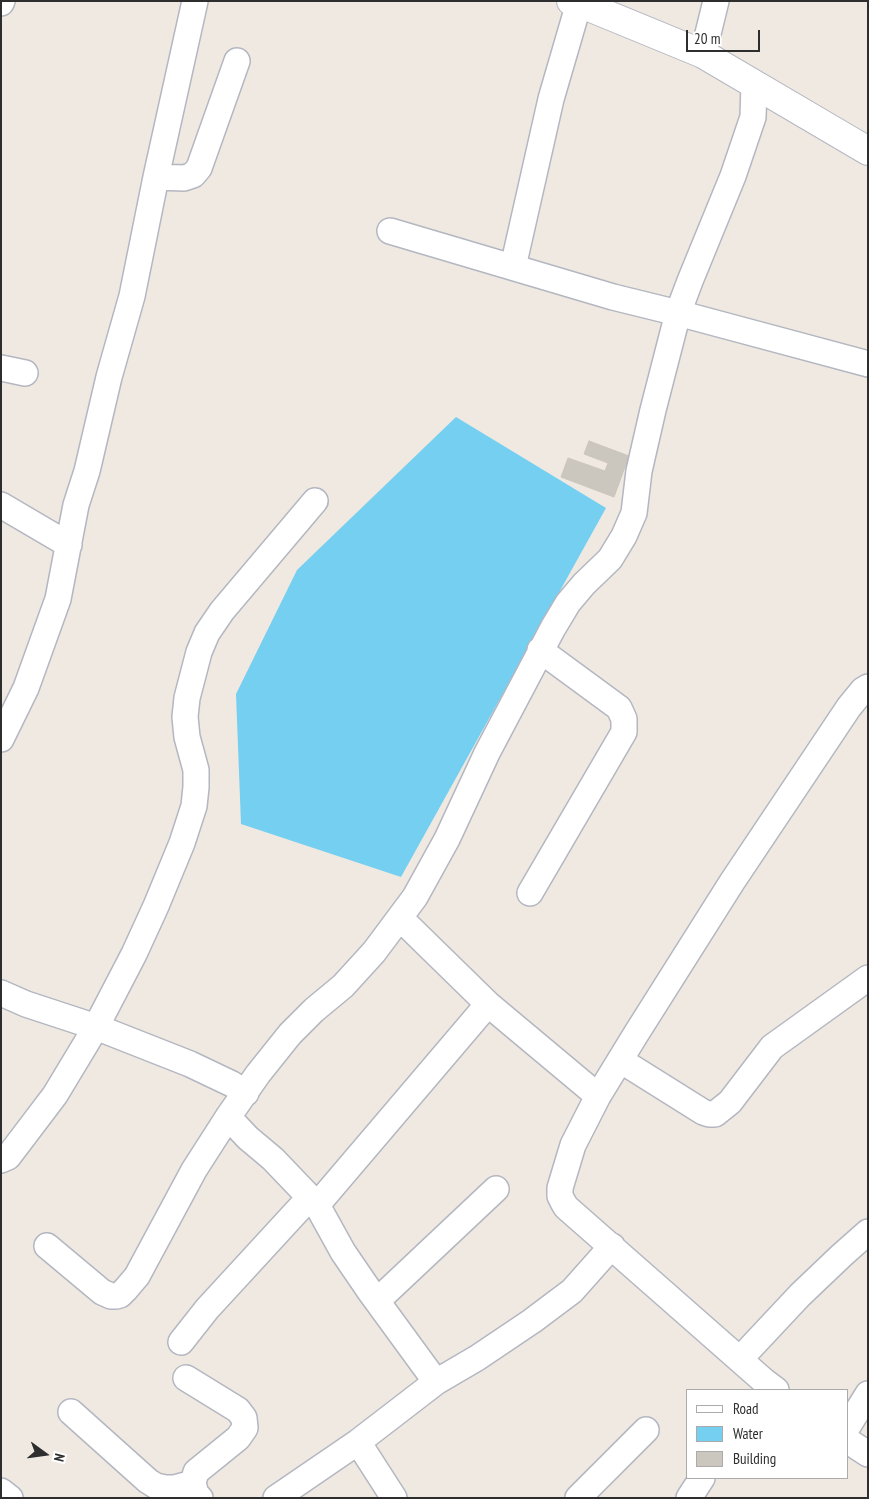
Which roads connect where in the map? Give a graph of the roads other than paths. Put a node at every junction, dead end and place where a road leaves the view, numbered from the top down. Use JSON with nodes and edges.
{"nodes":[{"id":1,"x":195,"y":1,"type":"edge"},
{"id":2,"x":716,"y":1,"type":"edge"},
{"id":3,"x":575,"y":2,"type":"edge"},
{"id":4,"x":702,"y":54,"type":"junction"},
{"id":5,"x":236,"y":60,"type":"dead end"},
{"id":6,"x":754,"y":84,"type":"junction"},
{"id":7,"x":868,"y":151,"type":"edge"},
{"id":8,"x":156,"y":177,"type":"junction"},
{"id":9,"x":390,"y":231,"type":"dead end"},
{"id":10,"x":513,"y":267,"type":"junction"},
{"id":11,"x":678,"y":313,"type":"junction"},
{"id":12,"x":868,"y":364,"type":"edge"},
{"id":13,"x":314,"y":501,"type":"dead end"},
{"id":14,"x":1,"y":505,"type":"edge"},
{"id":15,"x":68,"y":545,"type":"junction"},
{"id":16,"x":540,"y":650,"type":"junction"},
{"id":17,"x":868,"y":687,"type":"edge"},
{"id":18,"x":1,"y":739,"type":"edge"},
{"id":19,"x":530,"y":893,"type":"dead end"},
{"id":20,"x":400,"y":918,"type":"junction"},
{"id":21,"x":868,"y":978,"type":"edge"},
{"id":22,"x":1,"y":993,"type":"edge"},
{"id":23,"x":488,"y":1004,"type":"junction"},
{"id":24,"x":96,"y":1027,"type":"junction"},
{"id":25,"x":620,"y":1060,"type":"junction"},
{"id":26,"x":246,"y":1093,"type":"junction"},
{"id":27,"x":598,"y":1096,"type":"junction"},
{"id":28,"x":228,"y":1117,"type":"junction"},
{"id":29,"x":1,"y":1160,"type":"edge"},
{"id":30,"x":496,"y":1189,"type":"dead end"},
{"id":31,"x":313,"y":1201,"type":"junction"},
{"id":32,"x":868,"y":1232,"type":"edge"},
{"id":33,"x":47,"y":1246,"type":"dead end"},
{"id":34,"x":612,"y":1246,"type":"junction"},
{"id":35,"x":377,"y":1301,"type":"junction"},
{"id":36,"x":181,"y":1342,"type":"dead end"},
{"id":37,"x":740,"y":1359,"type":"junction"},
{"id":38,"x":186,"y":1378,"type":"dead end"},
{"id":39,"x":436,"y":1382,"type":"junction"},
{"id":40,"x":766,"y":1387,"type":"edge"},
{"id":41,"x":868,"y":1394,"type":"edge"},
{"id":42,"x":71,"y":1412,"type":"dead end"},
{"id":43,"x":849,"y":1424,"type":"edge"},
{"id":44,"x":646,"y":1430,"type":"dead end"},
{"id":45,"x":358,"y":1442,"type":"junction"},
{"id":46,"x":849,"y":1442,"type":"edge"},
{"id":47,"x":868,"y":1454,"type":"edge"},
{"id":48,"x":701,"y":1479,"type":"edge"},
{"id":49,"x":196,"y":1490,"type":"edge"},
{"id":50,"x":1,"y":1491,"type":"edge"},
{"id":51,"x":10,"y":1498,"type":"edge"},
{"id":52,"x":276,"y":1498,"type":"edge"},
{"id":53,"x":394,"y":1498,"type":"edge"},
{"id":54,"x":578,"y":1498,"type":"edge"},
{"id":55,"x":689,"y":1498,"type":"edge"}],
"edges":[{"from":1,"to":8,"type":"street"},
{"from":2,"to":4,"type":"street"},
{"from":3,"to":4,"type":"main road"},
{"from":3,"to":10,"type":"street"},
{"from":4,"to":6,"type":"main road"},
{"from":5,"to":8,"type":"street"},
{"from":6,"to":7,"type":"main road"},
{"from":6,"to":11,"type":"street"},
{"from":8,"to":15,"type":"street"},
{"from":9,"to":10,"type":"street"},
{"from":10,"to":11,"type":"street"},
{"from":11,"to":12,"type":"street"},
{"from":11,"to":16,"type":"street"},
{"from":13,"to":24,"type":"street"},
{"from":14,"to":15,"type":"street"},
{"from":15,"to":18,"type":"street"},
{"from":16,"to":19,"type":"street"},
{"from":16,"to":20,"type":"street"},
{"from":17,"to":25,"type":"street"},
{"from":20,"to":23,"type":"street"},
{"from":20,"to":26,"type":"street"},
{"from":21,"to":25,"type":"street"},
{"from":22,"to":24,"type":"street"},
{"from":23,"to":27,"type":"street"},
{"from":23,"to":31,"type":"street"},
{"from":24,"to":26,"type":"street"},
{"from":24,"to":29,"type":"street"},
{"from":25,"to":27,"type":"street"},
{"from":26,"to":28,"type":"street"},
{"from":27,"to":34,"type":"street"},
{"from":28,"to":31,"type":"street"},
{"from":28,"to":33,"type":"street"},
{"from":30,"to":35,"type":"street"},
{"from":31,"to":35,"type":"street"},
{"from":31,"to":36,"type":"street"},
{"from":32,"to":37,"type":"street"},
{"from":34,"to":37,"type":"street"},
{"from":34,"to":39,"type":"street"},
{"from":35,"to":39,"type":"street"},
{"from":37,"to":40,"type":"street"},
{"from":38,"to":49,"type":"street"},
{"from":39,"to":45,"type":"street"},
{"from":41,"to":43,"type":"street"},
{"from":42,"to":49,"type":"street"},
{"from":44,"to":54,"type":"street"},
{"from":45,"to":52,"type":"street"},
{"from":45,"to":53,"type":"street"},
{"from":46,"to":47,"type":"street"},
{"from":48,"to":55,"type":"street"},
{"from":50,"to":51,"type":"street"}]}
